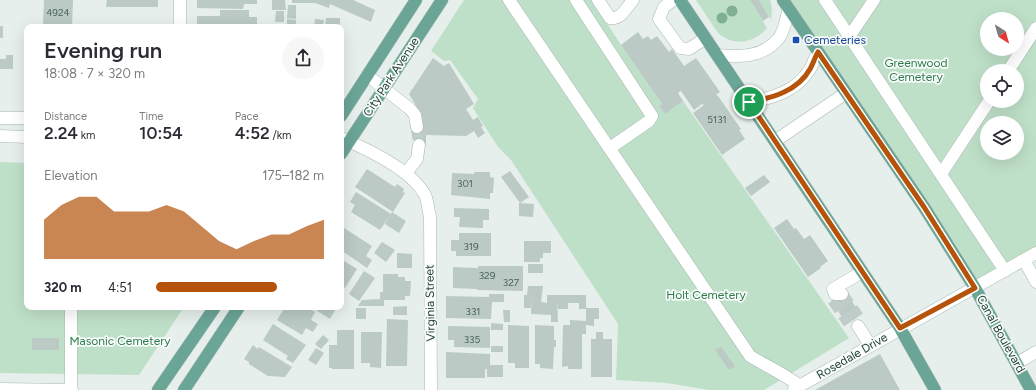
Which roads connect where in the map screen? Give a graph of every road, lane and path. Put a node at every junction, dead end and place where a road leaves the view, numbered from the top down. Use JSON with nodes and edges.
{"nodes":[{"id":1,"x":180,"y":0,"type":"edge"},
{"id":2,"x":416,"y":0,"type":"edge"},
{"id":3,"x":442,"y":0,"type":"edge"},
{"id":4,"x":509,"y":0,"type":"edge"},
{"id":5,"x":576,"y":0,"type":"edge"},
{"id":6,"x":598,"y":0,"type":"edge"},
{"id":7,"x":633,"y":0,"type":"edge"},
{"id":8,"x":673,"y":0,"type":"edge"},
{"id":9,"x":680,"y":0,"type":"edge"},
{"id":10,"x":825,"y":0,"type":"edge"},
{"id":11,"x":874,"y":0,"type":"edge"},
{"id":12,"x":786,"y":4,"type":"edge"},
{"id":13,"x":180,"y":24,"type":"edge"},
{"id":14,"x":1036,"y":28,"type":"edge"},
{"id":15,"x":849,"y":37,"type":"junction"},
{"id":16,"x":706,"y":38,"type":"junction"},
{"id":17,"x":818,"y":52,"type":"junction"},
{"id":18,"x":718,"y":55,"type":"junction"},
{"id":19,"x":1013,"y":64,"type":"edge"},
{"id":20,"x":367,"y":75,"type":"junction"},
{"id":21,"x":384,"y":88,"type":"junction"},
{"id":22,"x":846,"y":93,"type":"junction"},
{"id":23,"x":749,"y":102,"type":"junction"},
{"id":24,"x":984,"y":108,"type":"edge"},
{"id":25,"x":344,"y":111,"type":"edge"},
{"id":26,"x":0,"y":118,"type":"edge"},
{"id":27,"x":24,"y":118,"type":"edge"},
{"id":28,"x":416,"y":126,"type":"tunnel mouth"},
{"id":29,"x":0,"y":136,"type":"edge"},
{"id":30,"x":24,"y":137,"type":"edge"},
{"id":31,"x":344,"y":141,"type":"edge"},
{"id":32,"x":776,"y":141,"type":"junction"},
{"id":33,"x":418,"y":145,"type":"tunnel mouth"},
{"id":34,"x":610,"y":148,"type":"junction"},
{"id":35,"x":406,"y":173,"type":"junction"},
{"id":36,"x":941,"y":174,"type":"junction"},
{"id":37,"x":1036,"y":253,"type":"edge"},
{"id":38,"x":1024,"y":260,"type":"junction"},
{"id":39,"x":1005,"y":270,"type":"junction"},
{"id":40,"x":862,"y":272,"type":"junction"},
{"id":41,"x":1036,"y":282,"type":"edge"},
{"id":42,"x":975,"y":288,"type":"junction"},
{"id":43,"x":837,"y":296,"type":"dead end"},
{"id":44,"x":71,"y":310,"type":"edge"},
{"id":45,"x":214,"y":310,"type":"edge"},
{"id":46,"x":237,"y":310,"type":"edge"},
{"id":47,"x":855,"y":322,"type":"tunnel mouth"},
{"id":48,"x":900,"y":328,"type":"junction"},
{"id":49,"x":870,"y":345,"type":"junction"},
{"id":50,"x":1036,"y":352,"type":"edge"},
{"id":51,"x":1017,"y":363,"type":"junction"},
{"id":52,"x":796,"y":388,"type":"edge"},
{"id":53,"x":0,"y":389,"type":"edge"},
{"id":54,"x":71,"y":390,"type":"edge"},
{"id":55,"x":158,"y":390,"type":"edge"},
{"id":56,"x":184,"y":390,"type":"edge"},
{"id":57,"x":431,"y":390,"type":"edge"},
{"id":58,"x":935,"y":390,"type":"edge"},
{"id":59,"x":1031,"y":390,"type":"edge"}],
"edges":[{"from":1,"to":13,"type":"street"},
{"from":2,"to":20,"type":"main road","name":"City Park Avenue"},
{"from":3,"to":21,"type":"main road","name":"City Park Avenue"},
{"from":4,"to":34,"type":"street"},
{"from":5,"to":34,"type":"street"},
{"from":6,"to":7,"type":"street"},
{"from":8,"to":16,"type":"street"},
{"from":9,"to":16,"type":"main road"},
{"from":10,"to":15,"type":"street"},
{"from":11,"to":15,"type":"street"},
{"from":12,"to":17,"type":"main road","name":"Canal Boulevard"},
{"from":12,"to":18,"type":"street"},
{"from":14,"to":19,"type":"street"},
{"from":15,"to":36,"type":"street"},
{"from":16,"to":18,"type":"main road"},
{"from":17,"to":22,"type":"main road","name":"Canal Boulevard"},
{"from":17,"to":23,"type":"street"},
{"from":18,"to":23,"type":"main road"},
{"from":20,"to":21,"type":"street"},
{"from":20,"to":25,"type":"main road","name":"City Park Avenue"},
{"from":21,"to":28,"type":"street"},
{"from":21,"to":31,"type":"main road","name":"City Park Avenue"},
{"from":22,"to":32,"type":"street"},
{"from":22,"to":42,"type":"main road","name":"Canal Boulevard"},
{"from":23,"to":32,"type":"main road"},
{"from":24,"to":36,"type":"street"},
{"from":26,"to":27,"type":"street"},
{"from":29,"to":30,"type":"street"},
{"from":31,"to":35,"type":"street","name":"Virginia Street"},
{"from":32,"to":40,"type":"main road"},
{"from":33,"to":35,"type":"street"},
{"from":34,"to":52,"type":"street"},
{"from":35,"to":57,"type":"street","name":"Virginia Street"},
{"from":36,"to":39,"type":"street"},
{"from":37,"to":38,"type":"street","name":"Rosedale Drive"},
{"from":38,"to":39,"type":"street","name":"Rosedale Drive"},
{"from":38,"to":41,"type":"street"},
{"from":39,"to":42,"type":"street","name":"Rosedale Drive"},
{"from":40,"to":43,"type":"street"},
{"from":40,"to":48,"type":"main road"},
{"from":42,"to":48,"type":"street","name":"Rosedale Drive"},
{"from":42,"to":51,"type":"main road","name":"Canal Boulevard"},
{"from":44,"to":54,"type":"street"},
{"from":45,"to":55,"type":"main road"},
{"from":46,"to":56,"type":"main road"},
{"from":47,"to":49,"type":"street"},
{"from":48,"to":49,"type":"street","name":"Rosedale Drive"},
{"from":48,"to":58,"type":"main road"},
{"from":49,"to":52,"type":"street","name":"Rosedale Drive"},
{"from":50,"to":51,"type":"street"},
{"from":51,"to":59,"type":"main road","name":"Canal Boulevard"},
{"from":53,"to":54,"type":"street"}]}
